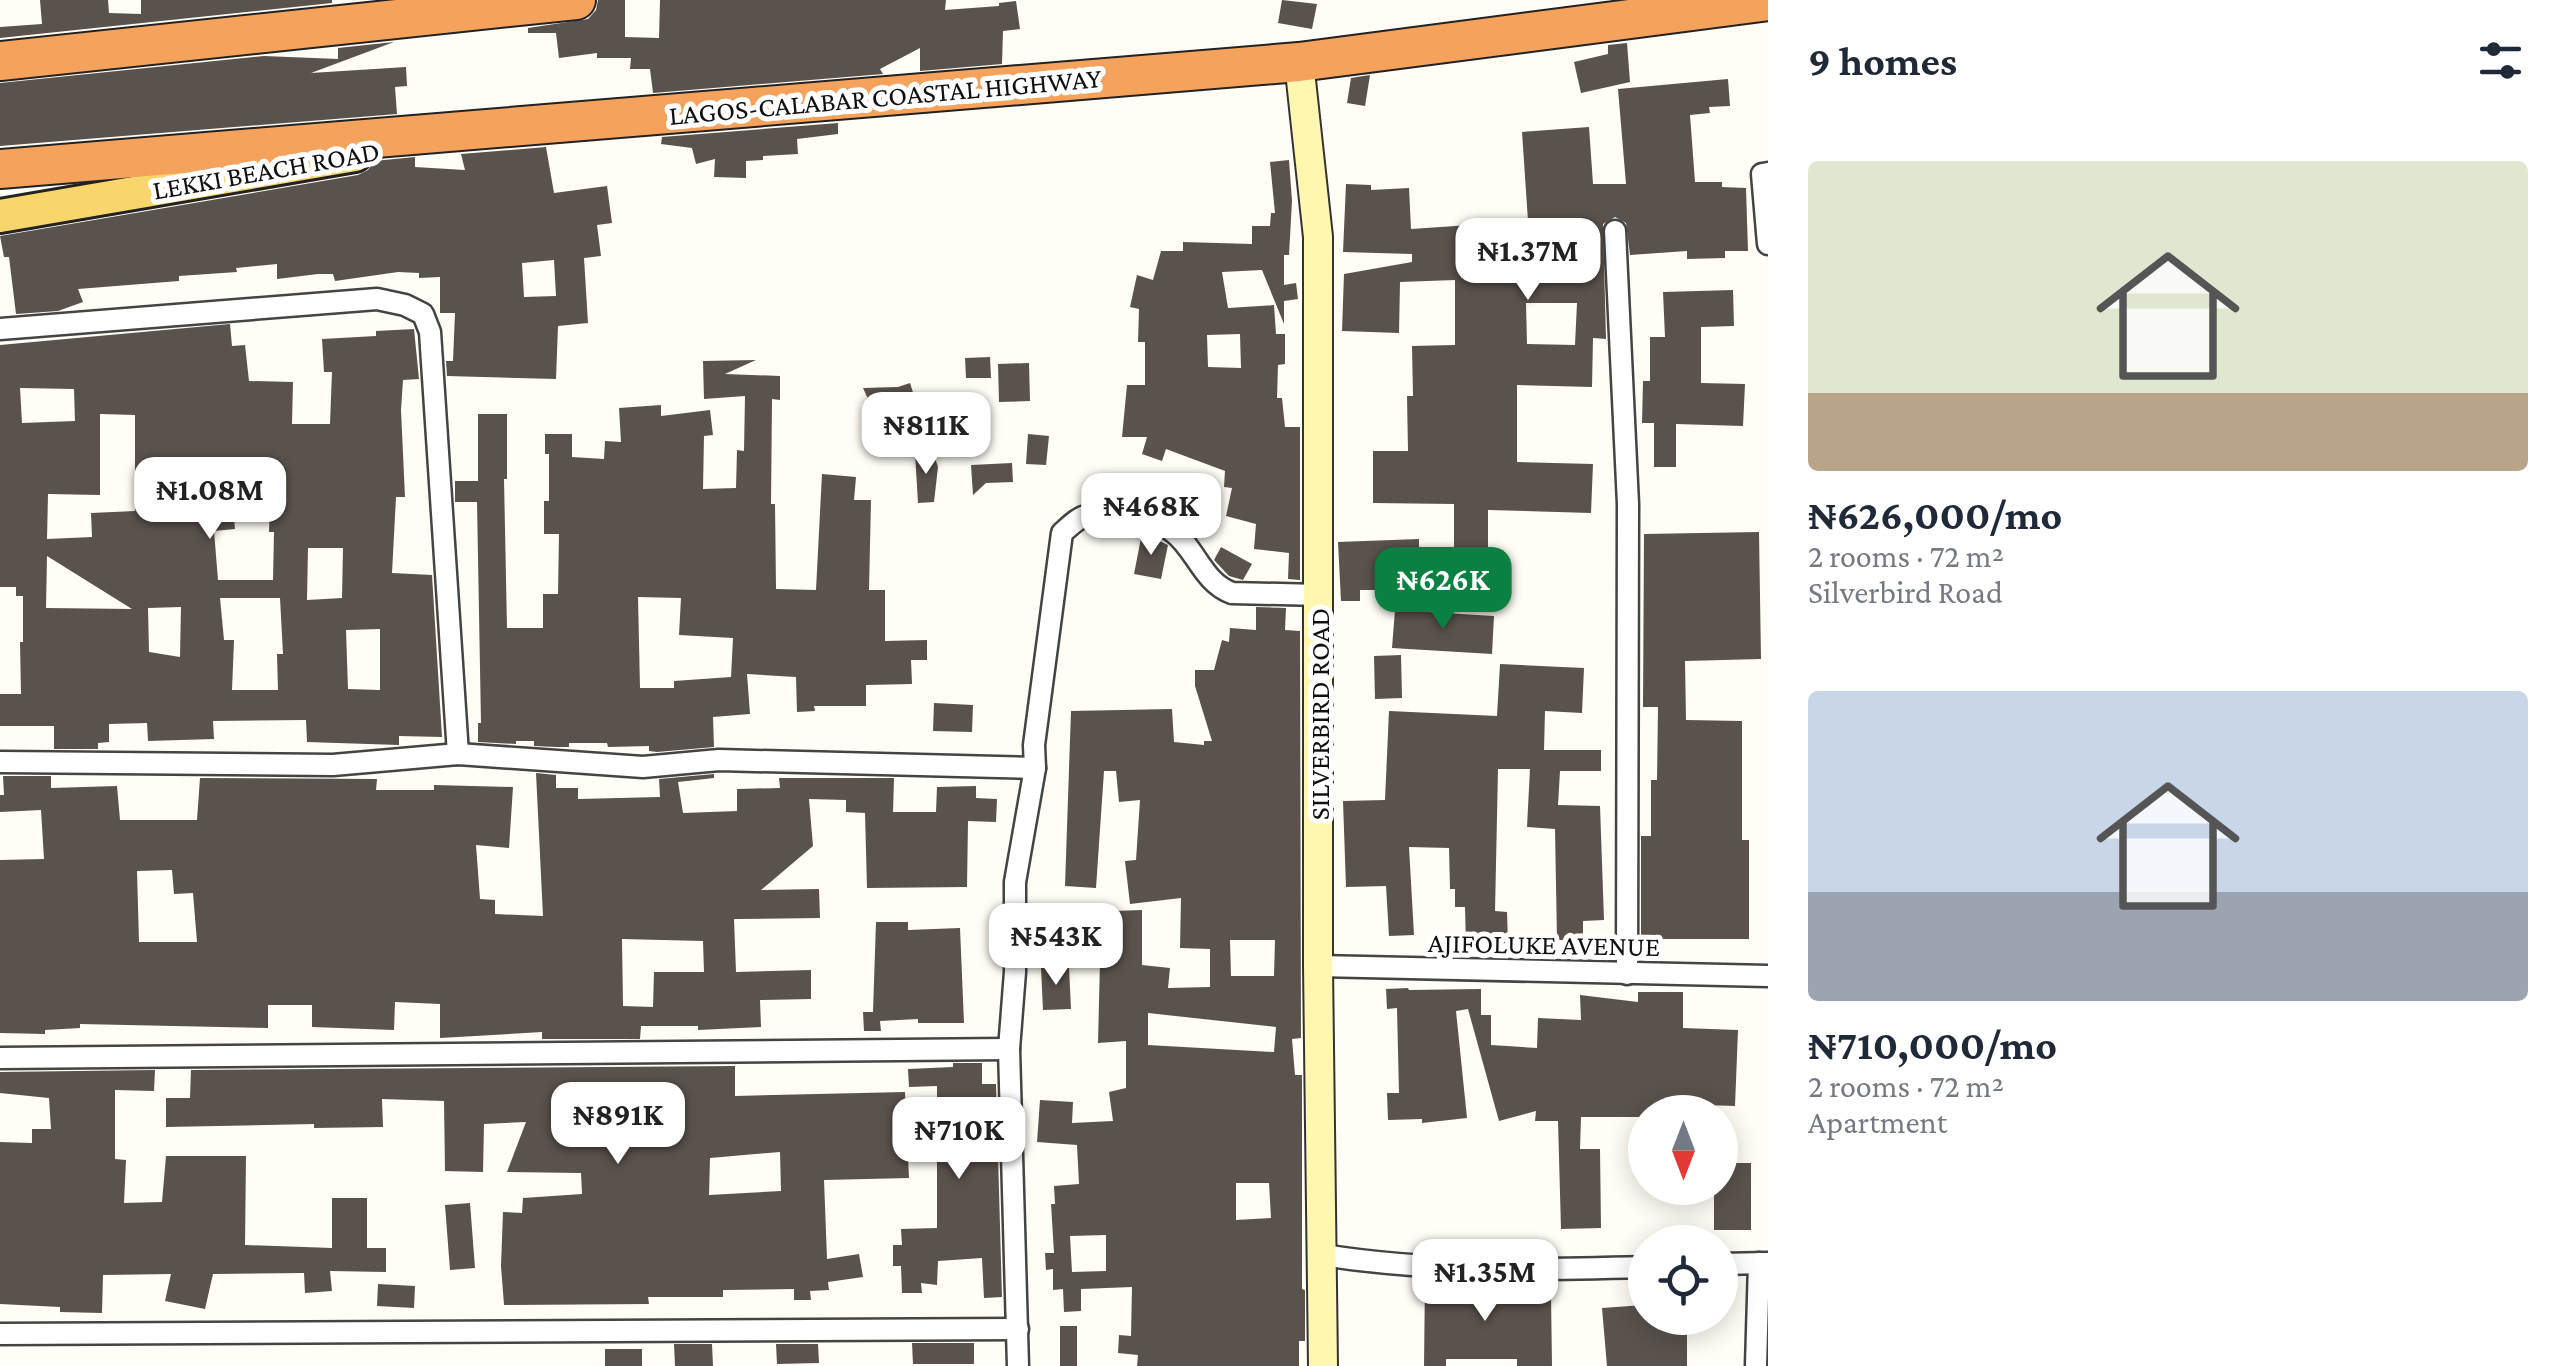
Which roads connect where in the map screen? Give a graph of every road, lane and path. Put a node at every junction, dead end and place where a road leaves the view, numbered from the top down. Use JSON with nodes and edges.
{"nodes":[{"id":1,"x":576,"y":0,"type":"edge"},
{"id":2,"x":1768,"y":1,"type":"edge"},
{"id":3,"x":0,"y":62,"type":"edge"},
{"id":4,"x":1300,"y":62,"type":"junction"},
{"id":5,"x":531,"y":125,"type":"junction"},
{"id":6,"x":0,"y":168,"type":"edge"},
{"id":7,"x":1768,"y":173,"type":"edge"},
{"id":8,"x":0,"y":216,"type":"edge"},
{"id":9,"x":1615,"y":231,"type":"dead end"},
{"id":10,"x":1768,"y":244,"type":"edge"},
{"id":11,"x":0,"y":329,"type":"edge"},
{"id":12,"x":1320,"y":595,"type":"junction"},
{"id":13,"x":458,"y":754,"type":"junction"},
{"id":14,"x":0,"y":762,"type":"edge"},
{"id":15,"x":1035,"y":768,"type":"junction"},
{"id":16,"x":1318,"y":966,"type":"junction"},
{"id":17,"x":1627,"y":974,"type":"junction"},
{"id":18,"x":1768,"y":976,"type":"edge"},
{"id":19,"x":1008,"y":1049,"type":"junction"},
{"id":20,"x":0,"y":1058,"type":"edge"},
{"id":21,"x":1323,"y":1256,"type":"junction"},
{"id":22,"x":1764,"y":1263,"type":"edge"},
{"id":23,"x":1738,"y":1264,"type":"edge"},
{"id":24,"x":1628,"y":1267,"type":"edge"},
{"id":25,"x":1018,"y":1328,"type":"junction"},
{"id":26,"x":0,"y":1334,"type":"edge"},
{"id":27,"x":1018,"y":1366,"type":"edge"},
{"id":28,"x":1323,"y":1366,"type":"edge"},
{"id":29,"x":1756,"y":1366,"type":"edge"}],
"edges":[{"from":1,"to":3,"type":"highway"},
{"from":2,"to":4,"type":"highway","name":"LAGOS-CALABAR COASTAL HIGHWAY"},
{"from":4,"to":5,"type":"highway","name":"LAGOS-CALABAR COASTAL HIGHWAY"},
{"from":4,"to":12,"type":"street","name":"SILVERBIRD ROAD"},
{"from":5,"to":6,"type":"highway","name":"LAGOS-CALABAR COASTAL HIGHWAY"},
{"from":5,"to":8,"type":"main road","name":"LEKKI BEACH ROAD"},
{"from":7,"to":10,"type":"street"},
{"from":9,"to":17,"type":"street"},
{"from":11,"to":13,"type":"street"},
{"from":12,"to":15,"type":"street"},
{"from":12,"to":16,"type":"street","name":"SILVERBIRD ROAD"},
{"from":13,"to":14,"type":"street"},
{"from":13,"to":15,"type":"street"},
{"from":15,"to":19,"type":"street"},
{"from":16,"to":17,"type":"street","name":"AJIFOLUKE AVENUE"},
{"from":16,"to":21,"type":"street","name":"SILVERBIRD ROAD"},
{"from":17,"to":18,"type":"street","name":"AJIFOLUKE AVENUE"},
{"from":19,"to":20,"type":"street"},
{"from":19,"to":25,"type":"street"},
{"from":21,"to":24,"type":"street"},
{"from":21,"to":28,"type":"street","name":"SILVERBIRD ROAD"},
{"from":22,"to":23,"type":"street"},
{"from":22,"to":29,"type":"street"},
{"from":25,"to":26,"type":"street"},
{"from":25,"to":27,"type":"street"}]}
